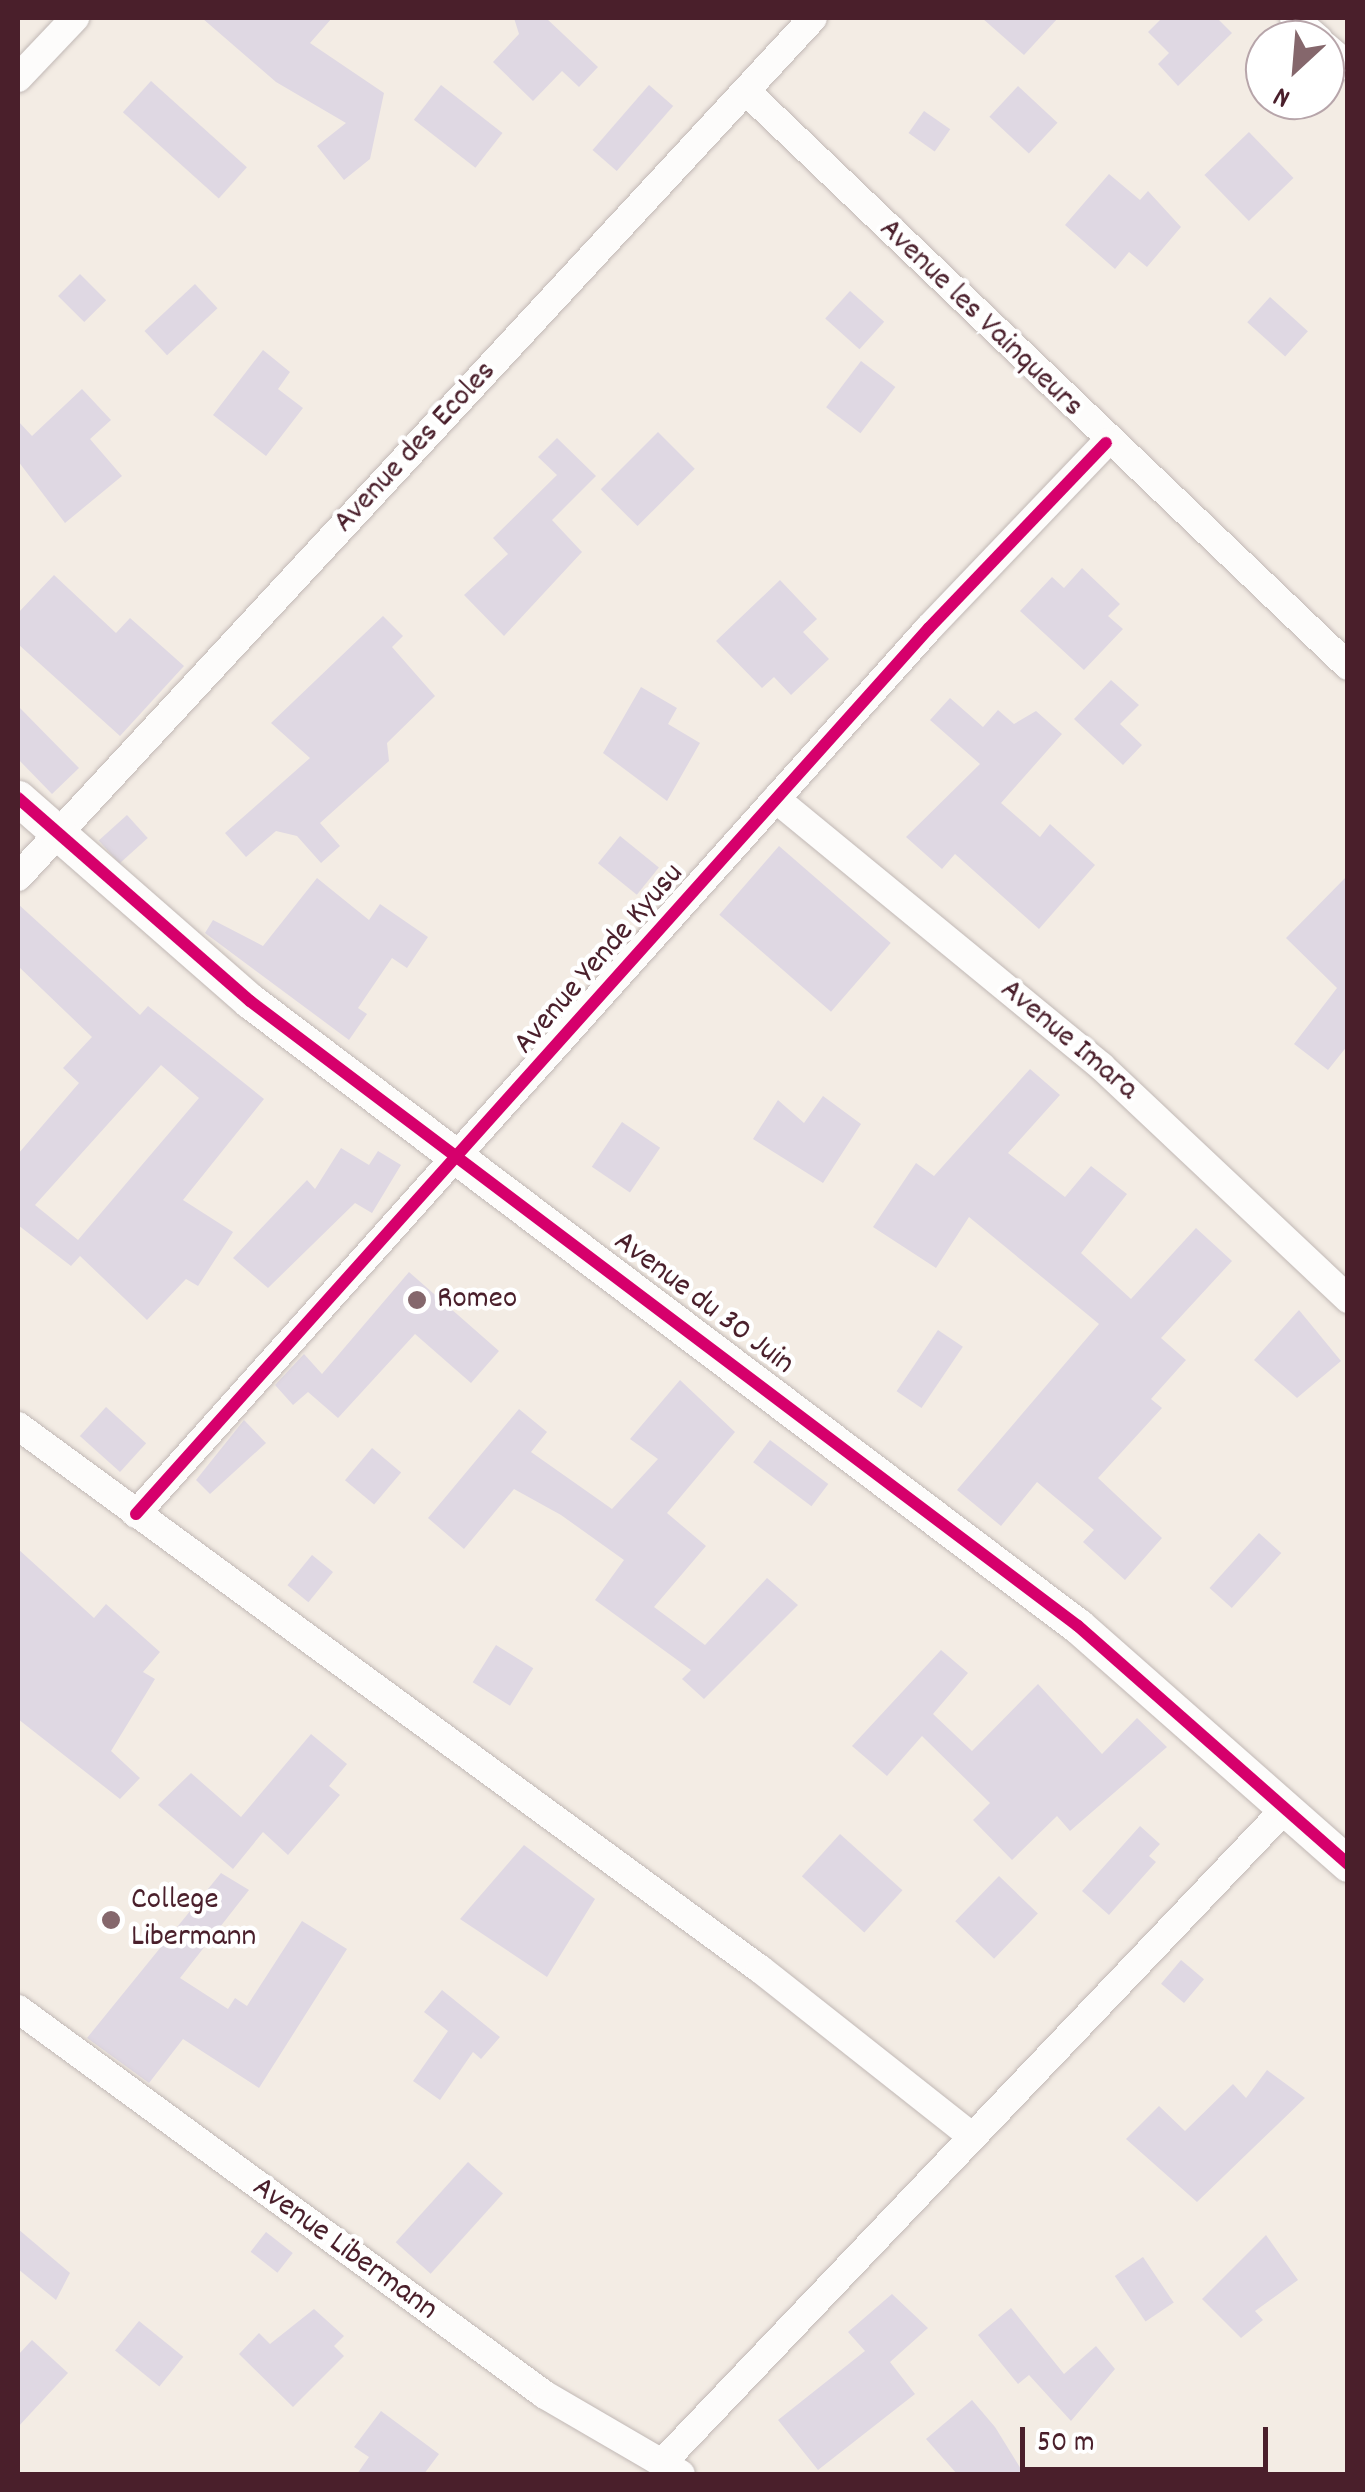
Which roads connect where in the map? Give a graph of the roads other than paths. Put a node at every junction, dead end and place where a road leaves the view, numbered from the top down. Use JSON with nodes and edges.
{"nodes":[{"id":1,"x":75,"y":18,"type":"edge"},
{"id":2,"x":813,"y":18,"type":"edge"},
{"id":3,"x":18,"y":78,"type":"edge"},
{"id":4,"x":747,"y":92,"type":"junction"},
{"id":5,"x":1106,"y":443,"type":"junction"},
{"id":6,"x":1348,"y":666,"type":"edge"},
{"id":7,"x":18,"y":798,"type":"edge"},
{"id":8,"x":776,"y":799,"type":"junction"},
{"id":9,"x":56,"y":836,"type":"junction"},
{"id":10,"x":18,"y":878,"type":"edge"},
{"id":11,"x":461,"y":1160,"type":"junction"},
{"id":12,"x":1348,"y":1298,"type":"edge"},
{"id":13,"x":18,"y":1426,"type":"edge"},
{"id":14,"x":136,"y":1514,"type":"junction"},
{"id":15,"x":1288,"y":1807,"type":"junction"},
{"id":16,"x":1348,"y":1864,"type":"edge"},
{"id":17,"x":18,"y":2009,"type":"edge"},
{"id":18,"x":968,"y":2133,"type":"junction"},
{"id":19,"x":672,"y":2469,"type":"edge"}],
"edges":[{"from":1,"to":3,"type":"street"},
{"from":2,"to":4,"type":"street","name":"Avenue des Ecoles"},
{"from":4,"to":5,"type":"street","name":"Avenue les Vainqueurs"},
{"from":4,"to":9,"type":"street","name":"Avenue des Ecoles"},
{"from":5,"to":6,"type":"street","name":"Avenue les Vainqueurs"},
{"from":5,"to":8,"type":"street","name":"Avenue Yende Kyusu"},
{"from":7,"to":9,"type":"street","name":"Avenue du 30 Juin"},
{"from":8,"to":11,"type":"street","name":"Avenue Yende Kyusu"},
{"from":8,"to":12,"type":"street","name":"Avenue Imara"},
{"from":9,"to":10,"type":"street","name":"Avenue des Ecoles"},
{"from":9,"to":11,"type":"street","name":"Avenue du 30 Juin"},
{"from":11,"to":14,"type":"street","name":"Avenue Yende Kyusu"},
{"from":11,"to":15,"type":"street","name":"Avenue du 30 Juin"},
{"from":13,"to":14,"type":"street"},
{"from":14,"to":18,"type":"street"},
{"from":15,"to":16,"type":"street","name":"Avenue du 30 Juin"},
{"from":15,"to":18,"type":"street"},
{"from":17,"to":19,"type":"street","name":"Avenue Libermann"},
{"from":18,"to":19,"type":"street"}]}
